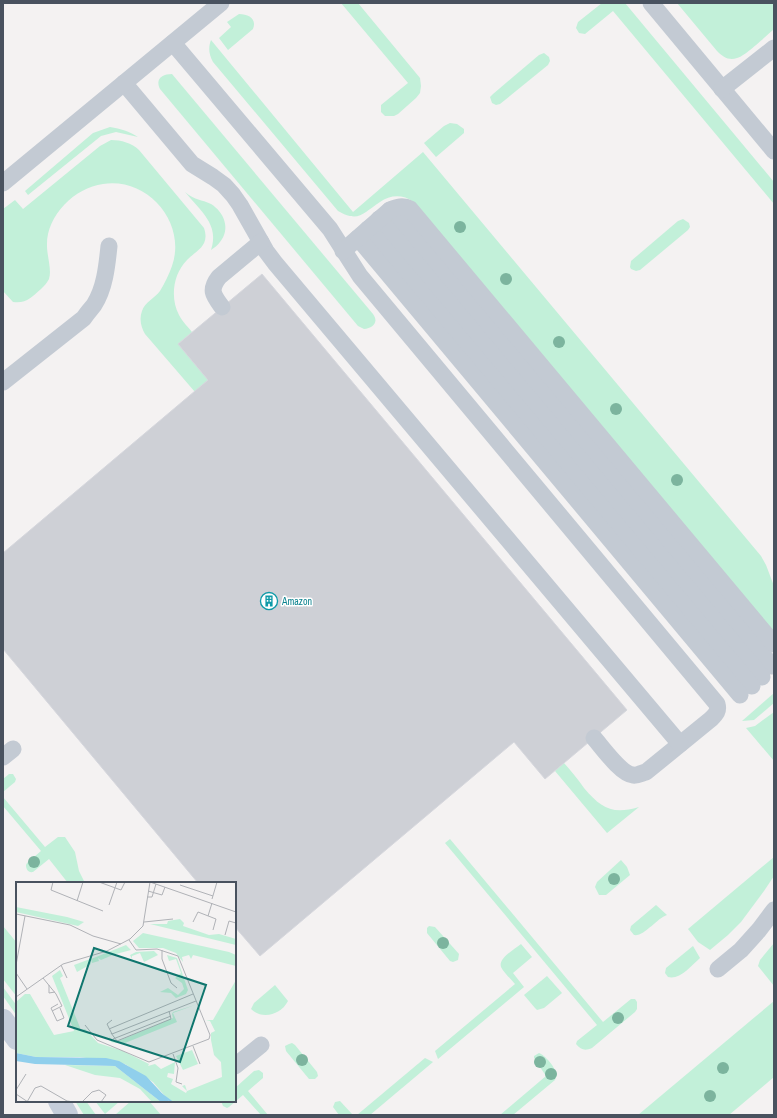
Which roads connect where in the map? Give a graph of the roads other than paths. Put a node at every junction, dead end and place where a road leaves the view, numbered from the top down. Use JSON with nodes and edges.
{"nodes":[{"id":1,"x":221,"y":3,"type":"edge"},
{"id":2,"x":651,"y":3,"type":"edge"},
{"id":3,"x":173,"y":43,"type":"junction"},
{"id":4,"x":774,"y":48,"type":"edge"},
{"id":5,"x":124,"y":83,"type":"junction"},
{"id":6,"x":722,"y":89,"type":"junction"},
{"id":7,"x":774,"y":151,"type":"edge"},
{"id":8,"x":3,"y":184,"type":"edge"},
{"id":9,"x":374,"y":224,"type":"junction"},
{"id":10,"x":261,"y":242,"type":"junction"},
{"id":11,"x":109,"y":246,"type":"dead end"},
{"id":12,"x":343,"y":251,"type":"junction"},
{"id":13,"x":222,"y":307,"type":"dead end"},
{"id":14,"x":3,"y":382,"type":"edge"},
{"id":15,"x":774,"y":644,"type":"edge"},
{"id":16,"x":760,"y":677,"type":"edge"},
{"id":17,"x":717,"y":713,"type":"junction"},
{"id":18,"x":594,"y":738,"type":"dead end"},
{"id":19,"x":680,"y":744,"type":"junction"},
{"id":20,"x":774,"y":910,"type":"edge"},
{"id":21,"x":718,"y":969,"type":"dead end"},
{"id":22,"x":3,"y":1020,"type":"edge"},
{"id":23,"x":16,"y":1038,"type":"edge"},
{"id":24,"x":261,"y":1045,"type":"dead end"},
{"id":25,"x":236,"y":1065,"type":"edge"},
{"id":26,"x":60,"y":1102,"type":"edge"},
{"id":27,"x":67,"y":1115,"type":"edge"}],
"edges":[{"from":1,"to":3,"type":"lane"},
{"from":2,"to":6,"type":"lane"},
{"from":3,"to":5,"type":"lane"},
{"from":3,"to":12,"type":"lane"},
{"from":4,"to":6,"type":"lane"},
{"from":5,"to":8,"type":"lane"},
{"from":5,"to":10,"type":"lane"},
{"from":6,"to":7,"type":"lane"},
{"from":9,"to":12,"type":"lane"},
{"from":9,"to":15,"type":"lane"},
{"from":9,"to":16,"type":"lane"},
{"from":9,"to":16,"type":"lane"},
{"from":10,"to":13,"type":"lane"},
{"from":10,"to":19,"type":"lane"},
{"from":11,"to":14,"type":"lane"},
{"from":12,"to":17,"type":"lane"},
{"from":16,"to":17,"type":"lane"},
{"from":17,"to":19,"type":"lane"},
{"from":18,"to":19,"type":"lane"},
{"from":20,"to":21,"type":"lane"},
{"from":22,"to":23,"type":"main road"},
{"from":24,"to":25,"type":"lane"},
{"from":26,"to":27,"type":"main road"}]}
